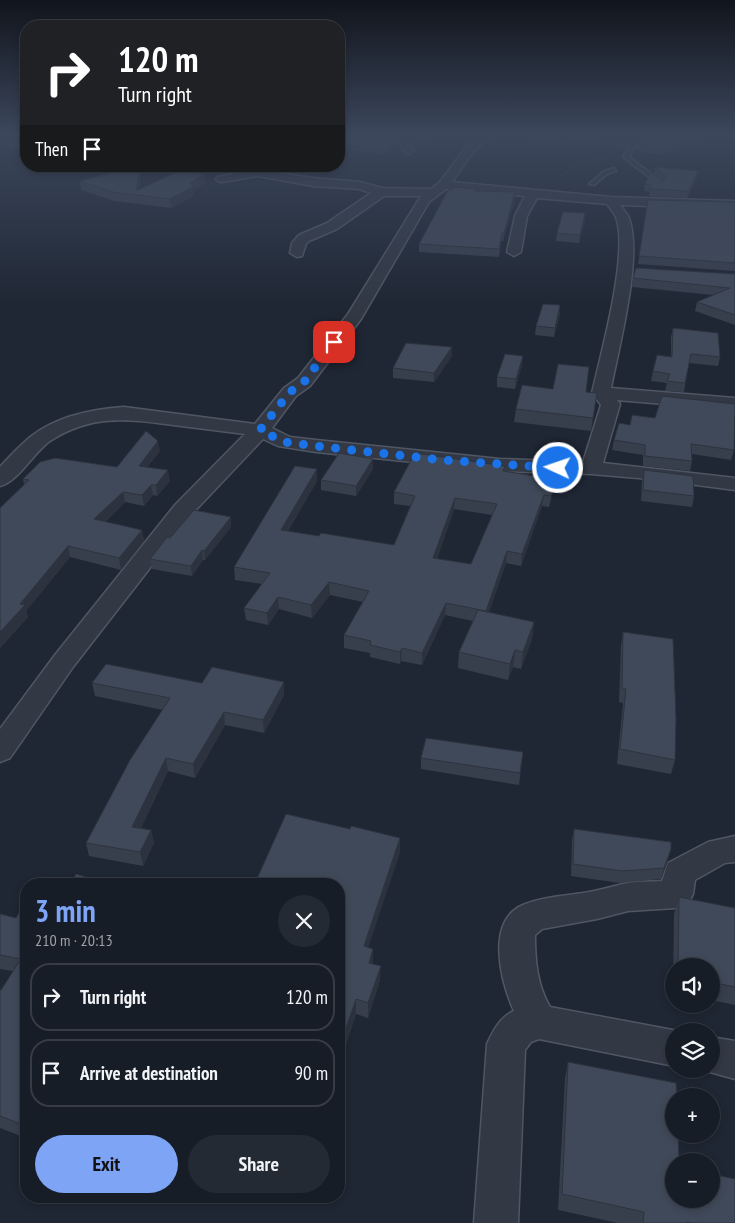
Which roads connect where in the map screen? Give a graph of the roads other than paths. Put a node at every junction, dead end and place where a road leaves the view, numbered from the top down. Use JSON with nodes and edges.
{"nodes":[{"id":1,"x":374,"y":190,"type":"edge"},
{"id":2,"x":435,"y":190,"type":"edge"},
{"id":3,"x":381,"y":192,"type":"junction"},
{"id":4,"x":433,"y":193,"type":"junction"},
{"id":5,"x":533,"y":193,"type":"junction"},
{"id":6,"x":611,"y":201,"type":"junction"},
{"id":7,"x":735,"y":205,"type":"edge"},
{"id":8,"x":359,"y":209,"type":"junction"},
{"id":9,"x":514,"y":252,"type":"dead end"},
{"id":10,"x":297,"y":253,"type":"dead end"},
{"id":11,"x":601,"y":393,"type":"junction"},
{"id":12,"x":735,"y":404,"type":"edge"},
{"id":13,"x":260,"y":430,"type":"junction"},
{"id":14,"x":591,"y":468,"type":"junction"},
{"id":15,"x":0,"y":480,"type":"edge"},
{"id":16,"x":735,"y":484,"type":"edge"},
{"id":17,"x":0,"y":750,"type":"edge"},
{"id":18,"x":735,"y":849,"type":"edge"},
{"id":19,"x":539,"y":1022,"type":"junction"},
{"id":20,"x":665,"y":1046,"type":"edge"},
{"id":21,"x":720,"y":1057,"type":"edge"},
{"id":22,"x":735,"y":1060,"type":"edge"},
{"id":23,"x":496,"y":1223,"type":"edge"}],
"edges":[{"from":1,"to":3,"type":"street"},
{"from":2,"to":4,"type":"street"},
{"from":3,"to":4,"type":"street"},
{"from":3,"to":8,"type":"street"},
{"from":4,"to":5,"type":"street"},
{"from":4,"to":8,"type":"street"},
{"from":4,"to":13,"type":"street"},
{"from":5,"to":6,"type":"street"},
{"from":5,"to":9,"type":"street"},
{"from":6,"to":7,"type":"street"},
{"from":6,"to":11,"type":"street"},
{"from":8,"to":10,"type":"street"},
{"from":11,"to":12,"type":"street"},
{"from":11,"to":14,"type":"street"},
{"from":13,"to":14,"type":"street"},
{"from":13,"to":15,"type":"street"},
{"from":13,"to":17,"type":"street"},
{"from":14,"to":16,"type":"street"},
{"from":18,"to":19,"type":"street"},
{"from":19,"to":20,"type":"street"},
{"from":19,"to":23,"type":"street"},
{"from":21,"to":22,"type":"street"}]}
